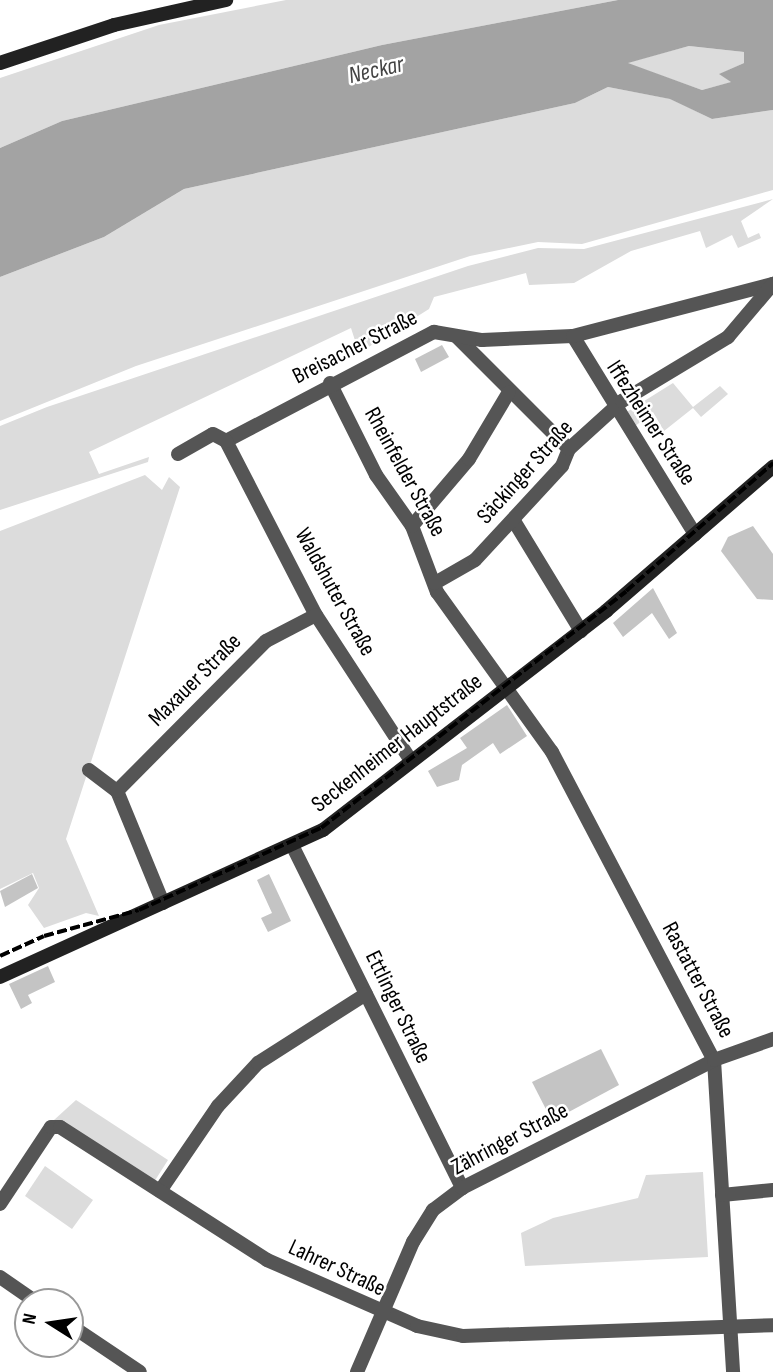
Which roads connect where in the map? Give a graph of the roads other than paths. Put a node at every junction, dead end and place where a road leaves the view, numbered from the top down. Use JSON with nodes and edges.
{"nodes":[{"id":1,"x":226,"y":0,"type":"edge"},
{"id":2,"x":0,"y":63,"type":"edge"},
{"id":3,"x":773,"y":284,"type":"edge"},
{"id":4,"x":573,"y":336,"type":"junction"},
{"id":5,"x":457,"y":337,"type":"junction"},
{"id":6,"x":330,"y":383,"type":"junction"},
{"id":7,"x":509,"y":392,"type":"junction"},
{"id":8,"x":616,"y":409,"type":"junction"},
{"id":9,"x":226,"y":442,"type":"junction"},
{"id":10,"x":569,"y":449,"type":"junction"},
{"id":11,"x":178,"y":454,"type":"dead end"},
{"id":12,"x":773,"y":467,"type":"edge"},
{"id":13,"x":514,"y":521,"type":"junction"},
{"id":14,"x":412,"y":526,"type":"junction"},
{"id":15,"x":695,"y":534,"type":"junction"},
{"id":16,"x":435,"y":583,"type":"junction"},
{"id":17,"x":316,"y":615,"type":"junction"},
{"id":18,"x":581,"y":631,"type":"junction"},
{"id":19,"x":505,"y":689,"type":"junction"},
{"id":20,"x":411,"y":761,"type":"junction"},
{"id":21,"x":89,"y":771,"type":"dead end"},
{"id":22,"x":117,"y":791,"type":"junction"},
{"id":23,"x":293,"y":847,"type":"junction"},
{"id":24,"x":163,"y":902,"type":"junction"},
{"id":25,"x":0,"y":976,"type":"edge"},
{"id":26,"x":366,"y":993,"type":"junction"},
{"id":27,"x":773,"y":1040,"type":"edge"},
{"id":28,"x":714,"y":1060,"type":"junction"},
{"id":29,"x":462,"y":1188,"type":"junction"},
{"id":30,"x":773,"y":1190,"type":"edge"},
{"id":31,"x":160,"y":1191,"type":"junction"},
{"id":32,"x":722,"y":1195,"type":"junction"},
{"id":33,"x":0,"y":1204,"type":"edge"},
{"id":34,"x":0,"y":1278,"type":"edge"},
{"id":35,"x":15,"y":1288,"type":"edge"},
{"id":36,"x":382,"y":1314,"type":"junction"},
{"id":37,"x":773,"y":1325,"type":"edge"},
{"id":38,"x":732,"y":1326,"type":"junction"},
{"id":39,"x":84,"y":1334,"type":"edge"},
{"id":40,"x":140,"y":1372,"type":"edge"},
{"id":41,"x":357,"y":1372,"type":"edge"},
{"id":42,"x":733,"y":1372,"type":"edge"}],
"edges":[{"from":1,"to":2,"type":"main road"},
{"from":3,"to":4,"type":"street","name":"Breisacher Straße"},
{"from":3,"to":8,"type":"street","name":"Säckinger Straße"},
{"from":4,"to":5,"type":"street","name":"Breisacher Straße"},
{"from":4,"to":8,"type":"street","name":"Iffezheimer Straße"},
{"from":5,"to":6,"type":"street","name":"Breisacher Straße"},
{"from":5,"to":7,"type":"street"},
{"from":6,"to":9,"type":"street","name":"Breisacher Straße"},
{"from":6,"to":14,"type":"street","name":"Rheinfelder Straße"},
{"from":7,"to":10,"type":"street"},
{"from":7,"to":14,"type":"street"},
{"from":8,"to":10,"type":"street","name":"Säckinger Straße"},
{"from":8,"to":15,"type":"street","name":"Iffezheimer Straße"},
{"from":9,"to":11,"type":"street","name":"Breisacher Straße"},
{"from":9,"to":17,"type":"street","name":"Waldshuter Straße"},
{"from":10,"to":13,"type":"street","name":"Säckinger Straße"},
{"from":12,"to":15,"type":"main road","name":"Seckenheimer Hauptstraße"},
{"from":13,"to":16,"type":"street","name":"Säckinger Straße"},
{"from":13,"to":18,"type":"street"},
{"from":14,"to":16,"type":"street","name":"Rheinfelder Straße"},
{"from":15,"to":18,"type":"main road","name":"Seckenheimer Hauptstraße"},
{"from":16,"to":19,"type":"street","name":"Rheinfelder Straße"},
{"from":17,"to":20,"type":"street","name":"Waldshuter Straße"},
{"from":17,"to":22,"type":"street","name":"Maxauer Straße"},
{"from":18,"to":19,"type":"main road","name":"Seckenheimer Hauptstraße"},
{"from":19,"to":20,"type":"main road","name":"Seckenheimer Hauptstraße"},
{"from":19,"to":28,"type":"street","name":"Rastatter Straße"},
{"from":20,"to":23,"type":"main road","name":"Seckenheimer Hauptstraße"},
{"from":21,"to":22,"type":"street"},
{"from":22,"to":24,"type":"street"},
{"from":23,"to":24,"type":"main road","name":"Seckenheimer Hauptstraße"},
{"from":23,"to":26,"type":"street","name":"Ettlinger Straße"},
{"from":24,"to":25,"type":"main road","name":"Seckenheimer Hauptstraße"},
{"from":26,"to":29,"type":"street","name":"Ettlinger Straße"},
{"from":26,"to":31,"type":"street"},
{"from":27,"to":28,"type":"street","name":"Zähringer Straße"},
{"from":28,"to":29,"type":"street","name":"Zähringer Straße"},
{"from":28,"to":32,"type":"street","name":"Rastatter Straße"},
{"from":29,"to":36,"type":"street","name":"Zähringer Straße"},
{"from":30,"to":32,"type":"street"},
{"from":31,"to":33,"type":"street","name":"Lahrer Straße"},
{"from":31,"to":36,"type":"street","name":"Lahrer Straße"},
{"from":32,"to":38,"type":"street","name":"Rastatter Straße"},
{"from":34,"to":35,"type":"street"},
{"from":36,"to":38,"type":"street","name":"Lahrer Straße"},
{"from":36,"to":41,"type":"street","name":"Zähringer Straße"},
{"from":37,"to":38,"type":"street","name":"Lahrer Straße"},
{"from":38,"to":42,"type":"street","name":"Rastatter Straße"},
{"from":39,"to":40,"type":"street"}]}
